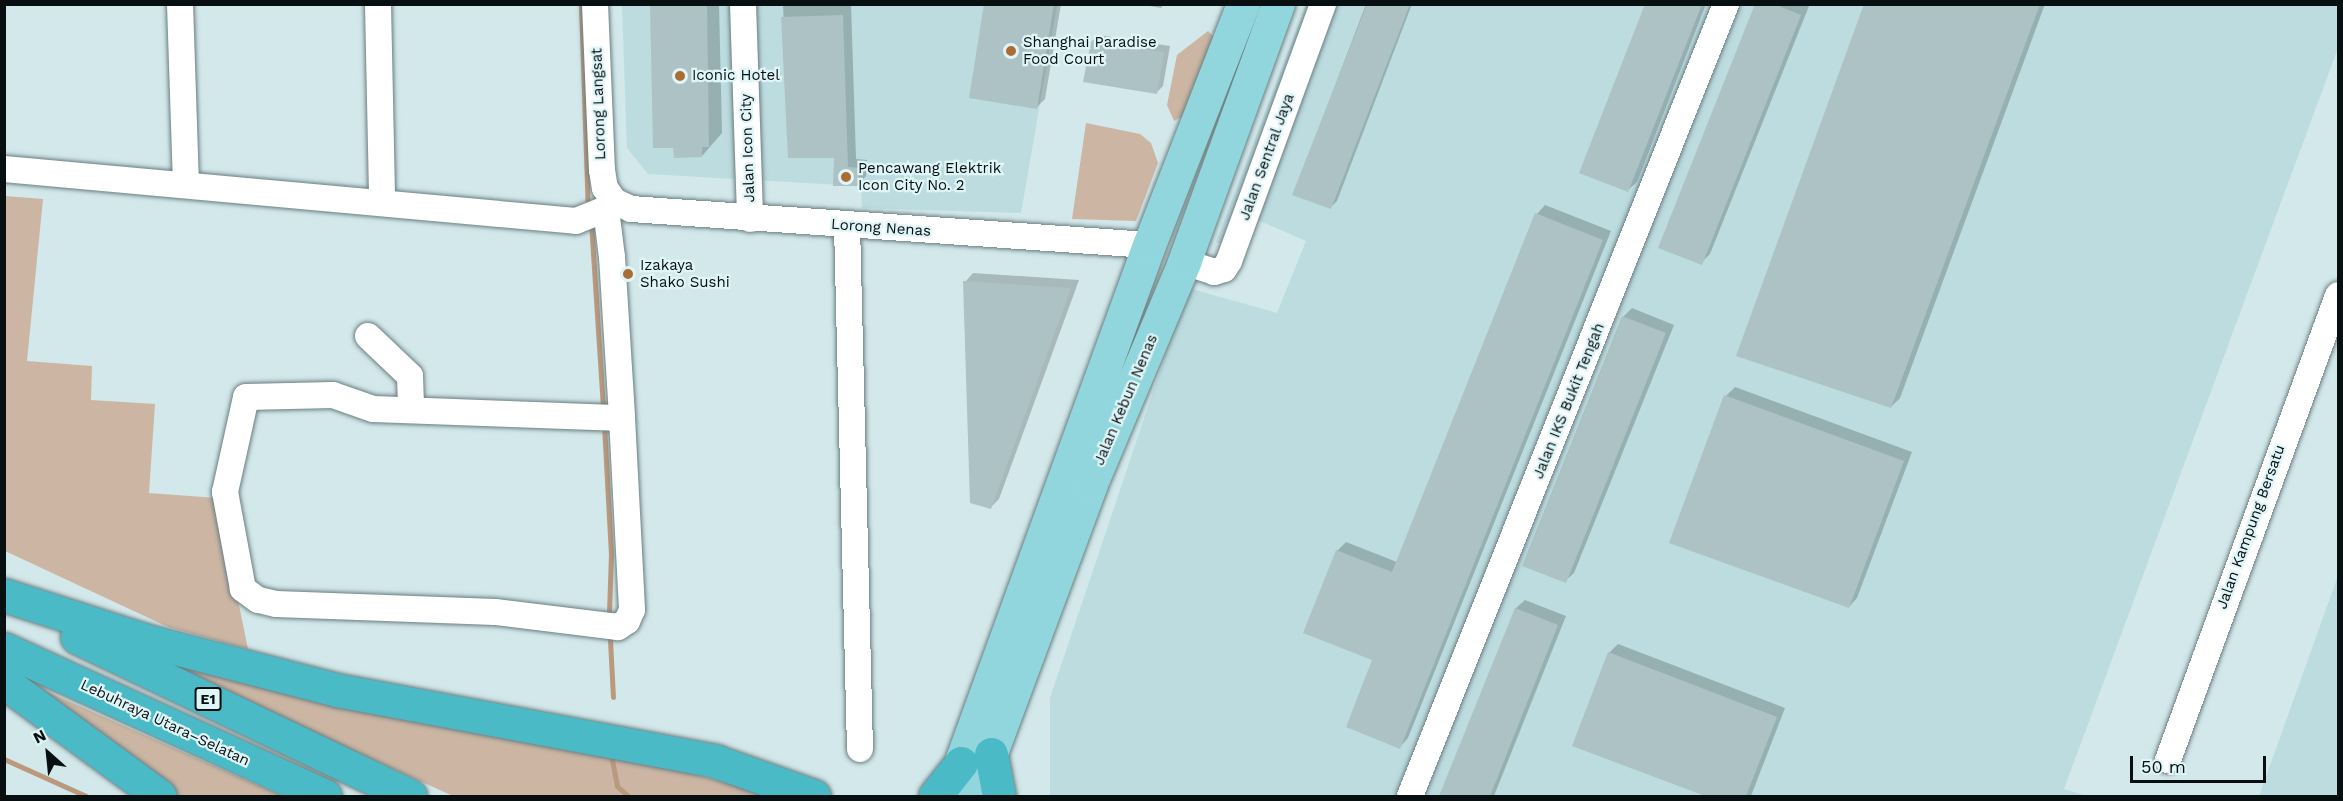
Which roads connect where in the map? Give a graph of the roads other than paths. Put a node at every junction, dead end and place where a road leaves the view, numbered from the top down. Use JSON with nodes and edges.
{"nodes":[{"id":1,"x":180,"y":4,"type":"edge"},
{"id":2,"x":378,"y":4,"type":"edge"},
{"id":3,"x":595,"y":4,"type":"edge"},
{"id":4,"x":743,"y":4,"type":"edge"},
{"id":5,"x":1243,"y":4,"type":"edge"},
{"id":6,"x":1278,"y":4,"type":"edge"},
{"id":7,"x":1323,"y":4,"type":"edge"},
{"id":8,"x":1726,"y":4,"type":"edge"},
{"id":9,"x":4,"y":169,"type":"edge"},
{"id":10,"x":186,"y":185,"type":"junction"},
{"id":11,"x":382,"y":202,"type":"junction"},
{"id":12,"x":598,"y":211,"type":"junction"},
{"id":13,"x":750,"y":219,"type":"junction"},
{"id":14,"x":847,"y":225,"type":"junction"},
{"id":15,"x":1149,"y":244,"type":"junction"},
{"id":16,"x":1184,"y":262,"type":"junction"},
{"id":17,"x":2338,"y":295,"type":"edge"},
{"id":18,"x":368,"y":336,"type":"dead end"},
{"id":19,"x":411,"y":410,"type":"junction"},
{"id":20,"x":610,"y":418,"type":"junction"},
{"id":21,"x":4,"y":595,"type":"edge"},
{"id":22,"x":4,"y":603,"type":"edge"},
{"id":23,"x":4,"y":649,"type":"edge"},
{"id":24,"x":4,"y":682,"type":"edge"},
{"id":25,"x":860,"y":749,"type":"dead end"},
{"id":26,"x":976,"y":758,"type":"junction"},
{"id":27,"x":2168,"y":760,"type":"dead end"},
{"id":28,"x":160,"y":796,"type":"edge"},
{"id":29,"x":325,"y":796,"type":"edge"},
{"id":30,"x":410,"y":796,"type":"edge"},
{"id":31,"x":814,"y":796,"type":"edge"},
{"id":32,"x":935,"y":796,"type":"edge"},
{"id":33,"x":948,"y":796,"type":"edge"},
{"id":34,"x":975,"y":796,"type":"edge"},
{"id":35,"x":999,"y":796,"type":"edge"},
{"id":36,"x":1410,"y":796,"type":"edge"}],
"edges":[{"from":1,"to":10,"type":"street"},
{"from":2,"to":11,"type":"street"},
{"from":3,"to":12,"type":"street","name":"Lorong Langsat"},
{"from":4,"to":13,"type":"street","name":"Jalan Icon City"},
{"from":5,"to":15,"type":"main road","name":"Jalan Kebun Nenas"},
{"from":6,"to":16,"type":"main road","name":"Jalan Kebun Nenas"},
{"from":7,"to":16,"type":"street","name":"Jalan Sentral Jaya"},
{"from":8,"to":36,"type":"street","name":"Jalan IKS Bukit Tengah"},
{"from":9,"to":10,"type":"street","name":"Lorong Nenas"},
{"from":10,"to":11,"type":"street","name":"Lorong Nenas"},
{"from":11,"to":12,"type":"street","name":"Lorong Nenas"},
{"from":12,"to":13,"type":"street","name":"Lorong Nenas"},
{"from":12,"to":20,"type":"street","name":"Lorong Langsat"},
{"from":13,"to":14,"type":"street","name":"Lorong Nenas"},
{"from":14,"to":15,"type":"street","name":"Lorong Nenas"},
{"from":14,"to":25,"type":"street"},
{"from":15,"to":26,"type":"main road","name":"Jalan Kebun Nenas"},
{"from":16,"to":26,"type":"main road","name":"Jalan Kebun Nenas"},
{"from":17,"to":27,"type":"street","name":"Jalan Kampung Bersatu"},
{"from":18,"to":19,"type":"street"},
{"from":19,"to":20,"type":"street"},
{"from":19,"to":20,"type":"street","name":"Lorong Langsat"},
{"from":21,"to":31,"type":"highway"},
{"from":22,"to":30,"type":"highway","number":"E1"},
{"from":23,"to":29,"type":"highway","name":"Lebuhraya Utara–Selatan"},
{"from":24,"to":28,"type":"highway"},
{"from":26,"to":32,"type":"highway"},
{"from":26,"to":33,"type":"main road","name":"Jalan Kebun Nenas"},
{"from":26,"to":34,"type":"main road","name":"Jalan Kebun Nenas"},
{"from":26,"to":35,"type":"highway"}]}
